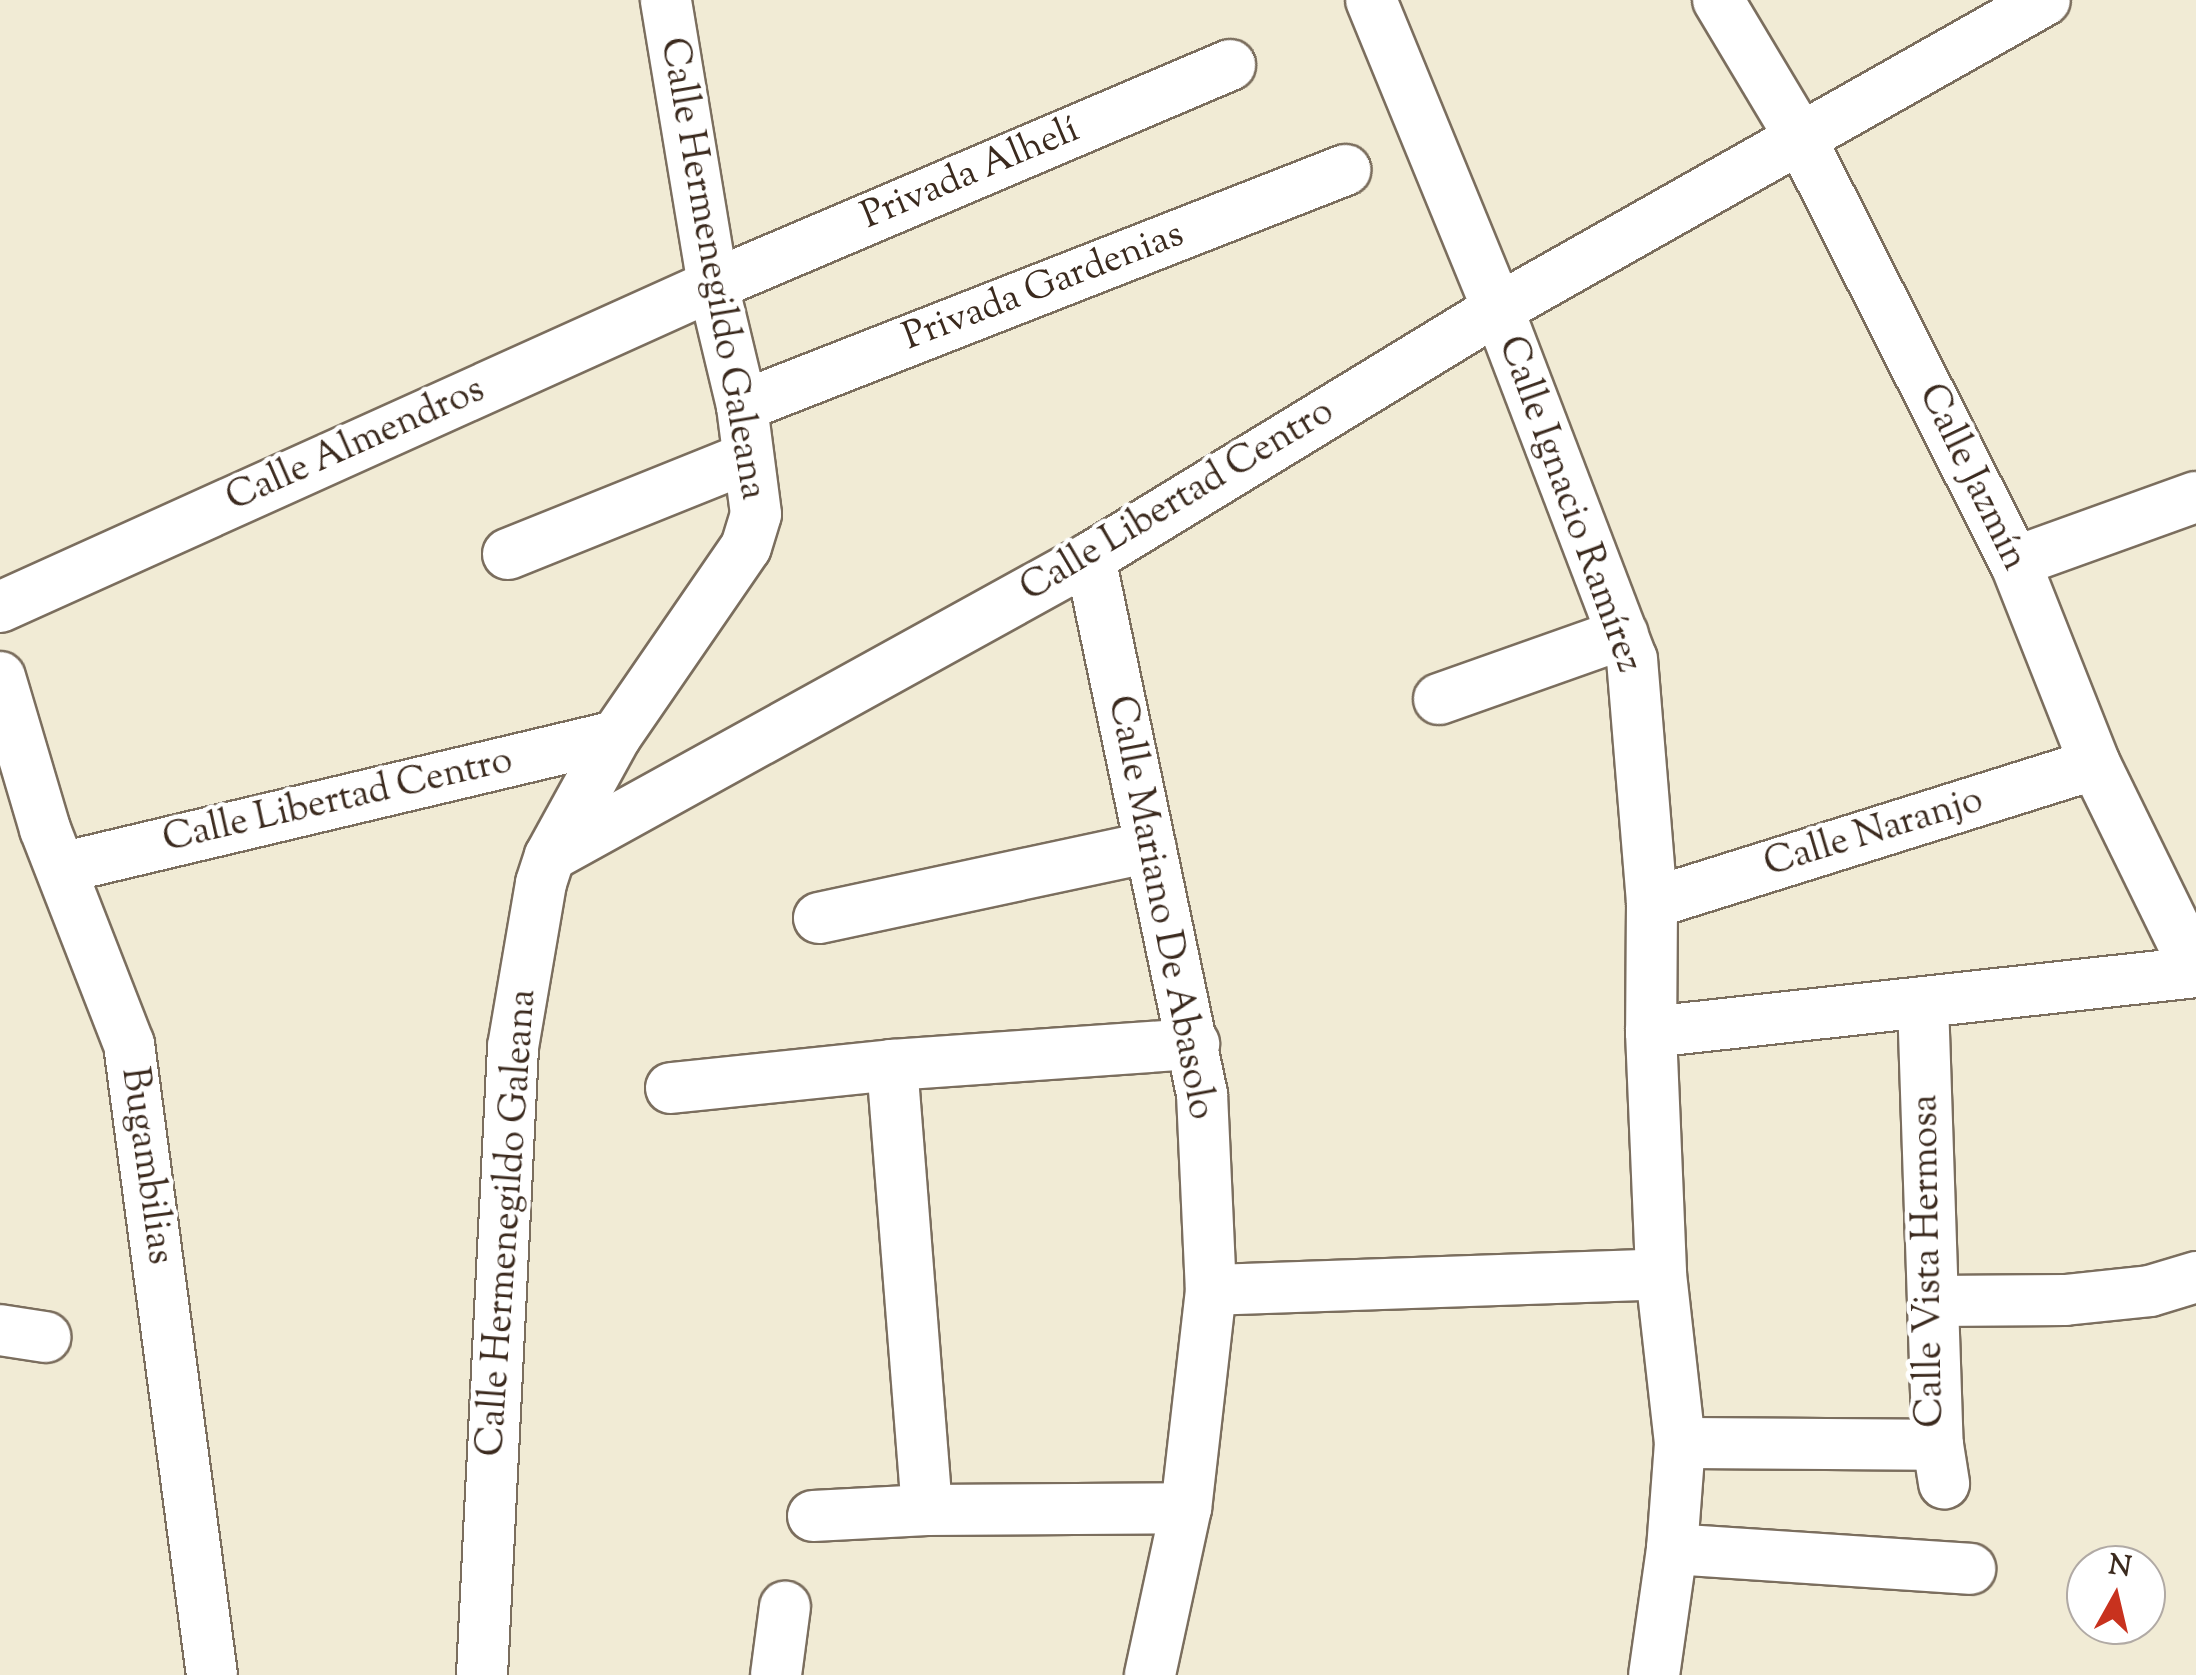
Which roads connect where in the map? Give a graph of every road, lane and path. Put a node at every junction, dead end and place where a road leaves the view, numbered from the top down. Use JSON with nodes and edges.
{"nodes":[{"id":1,"x":666,"y":0,"type":"edge"},
{"id":2,"x":1371,"y":0,"type":"edge"},
{"id":3,"x":1718,"y":0,"type":"edge"},
{"id":4,"x":2045,"y":0,"type":"edge"},
{"id":5,"x":1230,"y":65,"type":"dead end"},
{"id":6,"x":1800,"y":137,"type":"junction"},
{"id":7,"x":1345,"y":170,"type":"dead end"},
{"id":8,"x":712,"y":285,"type":"junction"},
{"id":9,"x":1498,"y":310,"type":"junction"},
{"id":10,"x":742,"y":406,"type":"junction"},
{"id":11,"x":747,"y":458,"type":"junction"},
{"id":12,"x":2196,"y":497,"type":"edge"},
{"id":13,"x":508,"y":554,"type":"dead end"},
{"id":14,"x":1090,"y":558,"type":"junction"},
{"id":15,"x":2015,"y":562,"type":"junction"},
{"id":16,"x":0,"y":607,"type":"edge"},
{"id":17,"x":1622,"y":634,"type":"junction"},
{"id":18,"x":0,"y":677,"type":"edge"},
{"id":19,"x":1439,"y":700,"type":"dead end"},
{"id":20,"x":616,"y":736,"type":"junction"},
{"id":21,"x":2095,"y":764,"type":"junction"},
{"id":22,"x":1150,"y":846,"type":"junction"},
{"id":23,"x":550,"y":856,"type":"junction"},
{"id":24,"x":61,"y":868,"type":"junction"},
{"id":25,"x":1652,"y":903,"type":"junction"},
{"id":26,"x":819,"y":918,"type":"dead end"},
{"id":27,"x":2196,"y":971,"type":"edge"},
{"id":28,"x":1923,"y":1002,"type":"junction"},
{"id":29,"x":1652,"y":1032,"type":"junction"},
{"id":30,"x":1194,"y":1044,"type":"junction"},
{"id":31,"x":892,"y":1065,"type":"junction"},
{"id":32,"x":671,"y":1088,"type":"dead end"},
{"id":33,"x":1661,"y":1274,"type":"junction"},
{"id":34,"x":2196,"y":1278,"type":"edge"},
{"id":35,"x":1210,"y":1290,"type":"junction"},
{"id":36,"x":1933,"y":1300,"type":"junction"},
{"id":37,"x":1680,"y":1443,"type":"junction"},
{"id":38,"x":1186,"y":1508,"type":"junction"},
{"id":39,"x":926,"y":1510,"type":"junction"},
{"id":40,"x":813,"y":1516,"type":"dead end"},
{"id":41,"x":1672,"y":1549,"type":"junction"},
{"id":42,"x":1970,"y":1569,"type":"dead end"},
{"id":43,"x":785,"y":1607,"type":"dead end"},
{"id":44,"x":212,"y":1675,"type":"edge"},
{"id":45,"x":482,"y":1675,"type":"edge"},
{"id":46,"x":776,"y":1675,"type":"edge"},
{"id":47,"x":1150,"y":1675,"type":"edge"},
{"id":48,"x":1654,"y":1675,"type":"edge"}],
"edges":[{"from":1,"to":8,"type":"street","name":"Calle Hermenegildo Galeana"},
{"from":2,"to":9,"type":"street","name":"Calle Ignacio Ramírez"},
{"from":3,"to":6,"type":"street","name":"Calle Jazmín"},
{"from":4,"to":6,"type":"street","name":"Calle Libertad Centro"},
{"from":5,"to":8,"type":"street","name":"Privada Alhelí"},
{"from":6,"to":9,"type":"street","name":"Calle Libertad Centro"},
{"from":6,"to":15,"type":"street","name":"Calle Jazmín"},
{"from":7,"to":10,"type":"street","name":"Privada Gardenias"},
{"from":8,"to":10,"type":"street","name":"Calle Hermenegildo Galeana"},
{"from":8,"to":16,"type":"street","name":"Calle Almendros"},
{"from":9,"to":14,"type":"street","name":"Calle Libertad Centro"},
{"from":9,"to":17,"type":"street","name":"Calle Ignacio Ramírez"},
{"from":10,"to":11,"type":"street","name":"Calle Hermenegildo Galeana"},
{"from":11,"to":13,"type":"street"},
{"from":11,"to":20,"type":"street","name":"Calle Hermenegildo Galeana"},
{"from":12,"to":15,"type":"street"},
{"from":14,"to":22,"type":"street","name":"Calle Mariano De Abasolo"},
{"from":14,"to":23,"type":"street","name":"Calle Libertad Centro"},
{"from":15,"to":21,"type":"street","name":"Calle Jazmín"},
{"from":17,"to":19,"type":"street"},
{"from":17,"to":25,"type":"street","name":"Calle Ignacio Ramírez"},
{"from":18,"to":24,"type":"street","name":"Bugambilias"},
{"from":20,"to":23,"type":"street","name":"Calle Hermenegildo Galeana"},
{"from":20,"to":24,"type":"street","name":"Calle Libertad Centro"},
{"from":21,"to":25,"type":"street","name":"Calle Naranjo"},
{"from":21,"to":27,"type":"street","name":"Calle Jazmín"},
{"from":22,"to":26,"type":"street"},
{"from":22,"to":30,"type":"street","name":"Calle Mariano De Abasolo"},
{"from":23,"to":45,"type":"street","name":"Calle Hermenegildo Galeana"},
{"from":24,"to":44,"type":"street","name":"Bugambilias"},
{"from":25,"to":29,"type":"street","name":"Calle Ignacio Ramírez"},
{"from":27,"to":28,"type":"street"},
{"from":28,"to":29,"type":"street"},
{"from":28,"to":36,"type":"street","name":"Calle Vista Hermosa"},
{"from":29,"to":33,"type":"street","name":"Calle Ignacio Ramírez"},
{"from":30,"to":31,"type":"street"},
{"from":30,"to":35,"type":"street","name":"Calle Mariano De Abasolo"},
{"from":31,"to":32,"type":"street"},
{"from":31,"to":39,"type":"street"},
{"from":33,"to":35,"type":"street"},
{"from":33,"to":37,"type":"street","name":"Calle Ignacio Ramírez"},
{"from":34,"to":36,"type":"street"},
{"from":35,"to":38,"type":"street","name":"Calle Mariano De Abasolo"},
{"from":36,"to":37,"type":"street","name":"Calle Vista Hermosa"},
{"from":37,"to":41,"type":"street","name":"Calle Ignacio Ramírez"},
{"from":38,"to":39,"type":"street"},
{"from":38,"to":47,"type":"street","name":"Calle Mariano De Abasolo"},
{"from":39,"to":40,"type":"street"},
{"from":41,"to":42,"type":"street"},
{"from":41,"to":48,"type":"street","name":"Calle Ignacio Ramírez"},
{"from":43,"to":46,"type":"street"}]}
